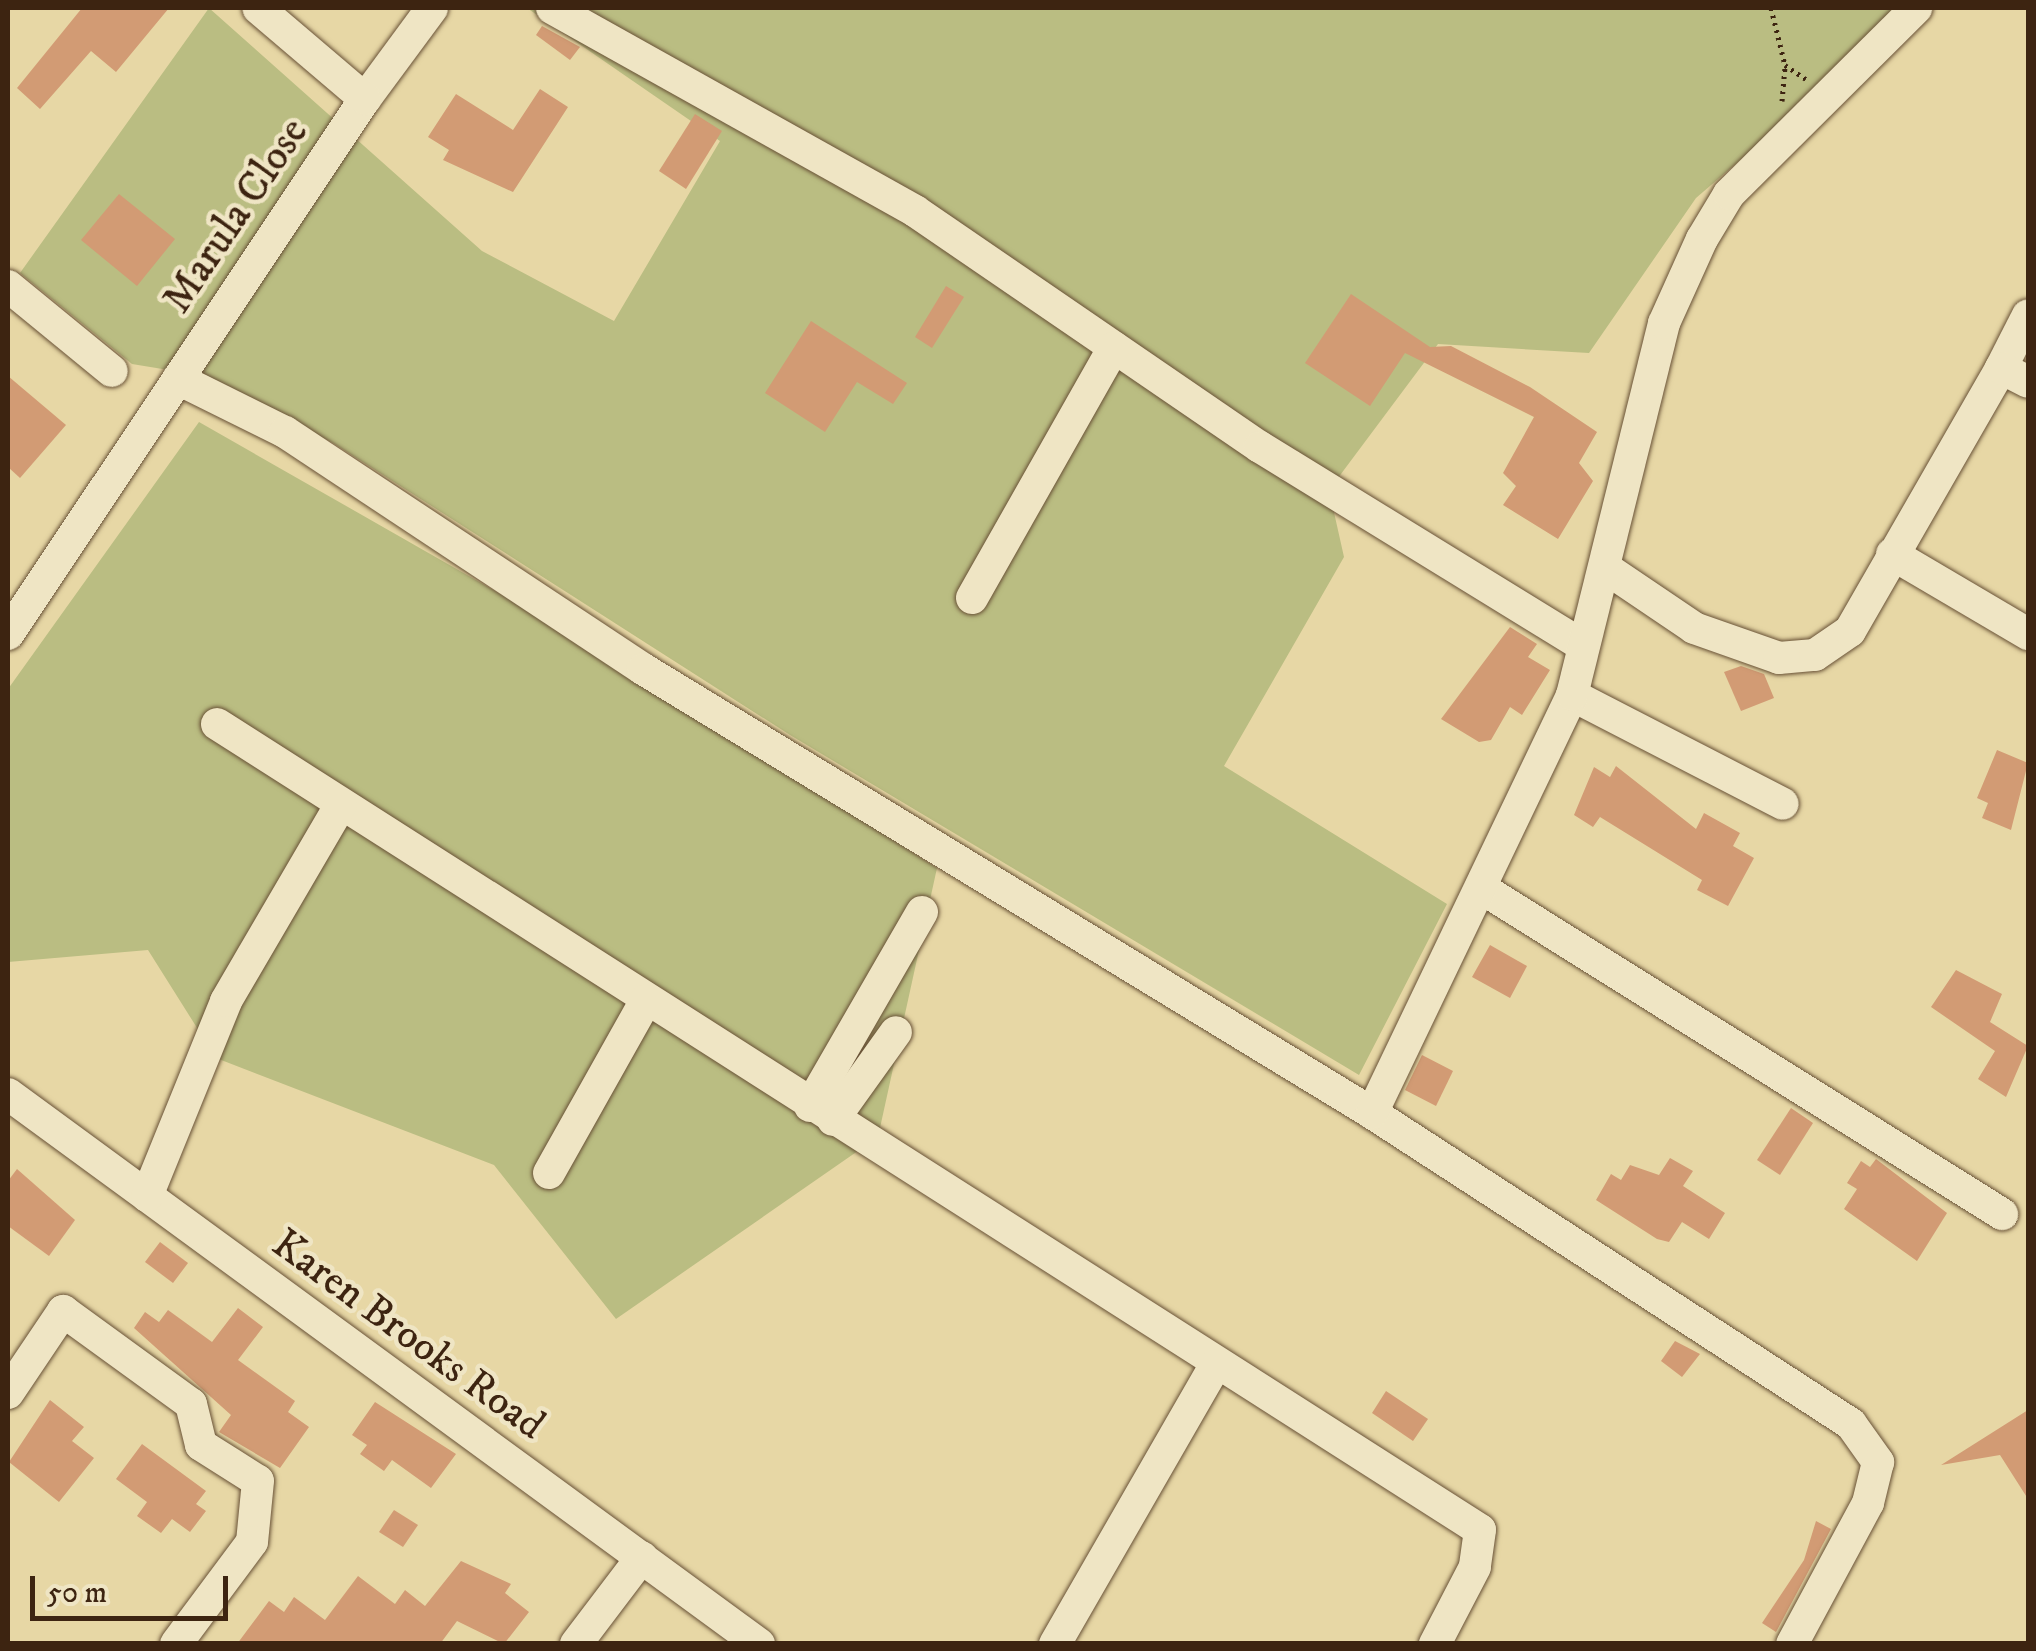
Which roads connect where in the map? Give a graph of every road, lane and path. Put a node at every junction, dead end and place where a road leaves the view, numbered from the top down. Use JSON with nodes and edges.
{"nodes":[{"id":1,"x":258,"y":8,"type":"edge"},
{"id":2,"x":432,"y":8,"type":"edge"},
{"id":3,"x":552,"y":8,"type":"edge"},
{"id":4,"x":1771,"y":8,"type":"edge"},
{"id":5,"x":1916,"y":8,"type":"edge"},
{"id":6,"x":366,"y":100,"type":"junction"},
{"id":7,"x":1821,"y":101,"type":"junction"},
{"id":8,"x":8,"y":286,"type":"edge"},
{"id":9,"x":2028,"y":315,"type":"edge"},
{"id":10,"x":1114,"y":346,"type":"junction"},
{"id":11,"x":112,"y":370,"type":"dead end"},
{"id":12,"x":2015,"y":375,"type":"edge"},
{"id":13,"x":178,"y":379,"type":"junction"},
{"id":14,"x":1892,"y":554,"type":"junction"},
{"id":15,"x":1607,"y":570,"type":"junction"},
{"id":16,"x":972,"y":598,"type":"dead end"},
{"id":17,"x":8,"y":634,"type":"edge"},
{"id":18,"x":2028,"y":634,"type":"edge"},
{"id":19,"x":1582,"y":646,"type":"junction"},
{"id":20,"x":1572,"y":695,"type":"junction"},
{"id":21,"x":217,"y":724,"type":"dead end"},
{"id":22,"x":341,"y":804,"type":"junction"},
{"id":23,"x":1783,"y":804,"type":"dead end"},
{"id":24,"x":1486,"y":892,"type":"junction"},
{"id":25,"x":922,"y":912,"type":"dead end"},
{"id":26,"x":646,"y":1000,"type":"junction"},
{"id":27,"x":896,"y":1032,"type":"dead end"},
{"id":28,"x":8,"y":1094,"type":"edge"},
{"id":29,"x":822,"y":1113,"type":"junction"},
{"id":30,"x":1372,"y":1113,"type":"junction"},
{"id":31,"x":549,"y":1173,"type":"dead end"},
{"id":32,"x":147,"y":1196,"type":"junction"},
{"id":33,"x":2002,"y":1214,"type":"dead end"},
{"id":34,"x":1215,"y":1366,"type":"junction"},
{"id":35,"x":8,"y":1393,"type":"edge"},
{"id":36,"x":642,"y":1557,"type":"junction"},
{"id":37,"x":176,"y":1644,"type":"edge"},
{"id":38,"x":576,"y":1644,"type":"edge"},
{"id":39,"x":760,"y":1644,"type":"edge"},
{"id":40,"x":1056,"y":1644,"type":"edge"},
{"id":41,"x":1436,"y":1644,"type":"edge"},
{"id":42,"x":1792,"y":1644,"type":"edge"}],
"edges":[{"from":1,"to":6,"type":"street","name":"Marula Close"},
{"from":2,"to":6,"type":"street","name":"Marula Close"},
{"from":3,"to":10,"type":"street"},
{"from":4,"to":7,"type":"path"},
{"from":5,"to":7,"type":"street"},
{"from":6,"to":13,"type":"street","name":"Marula Close"},
{"from":7,"to":15,"type":"street"},
{"from":8,"to":11,"type":"street"},
{"from":9,"to":12,"type":"street"},
{"from":10,"to":16,"type":"street"},
{"from":10,"to":19,"type":"street"},
{"from":12,"to":14,"type":"street"},
{"from":13,"to":17,"type":"street","name":"Marula Close"},
{"from":13,"to":30,"type":"street"},
{"from":14,"to":15,"type":"street"},
{"from":14,"to":18,"type":"street"},
{"from":15,"to":19,"type":"street"},
{"from":19,"to":20,"type":"street"},
{"from":20,"to":23,"type":"street"},
{"from":20,"to":24,"type":"street"},
{"from":21,"to":22,"type":"street"},
{"from":22,"to":26,"type":"street"},
{"from":22,"to":32,"type":"street"},
{"from":24,"to":30,"type":"street"},
{"from":24,"to":33,"type":"street"},
{"from":25,"to":29,"type":"street"},
{"from":26,"to":29,"type":"street"},
{"from":26,"to":31,"type":"street"},
{"from":27,"to":29,"type":"street"},
{"from":28,"to":32,"type":"street","name":"Karen Brooks Road"},
{"from":29,"to":34,"type":"street"},
{"from":30,"to":42,"type":"street"},
{"from":32,"to":36,"type":"street","name":"Karen Brooks Road"},
{"from":34,"to":40,"type":"street"},
{"from":34,"to":41,"type":"street"},
{"from":35,"to":37,"type":"street"},
{"from":36,"to":38,"type":"street"},
{"from":36,"to":39,"type":"street","name":"Karen Brooks Road"}]}
